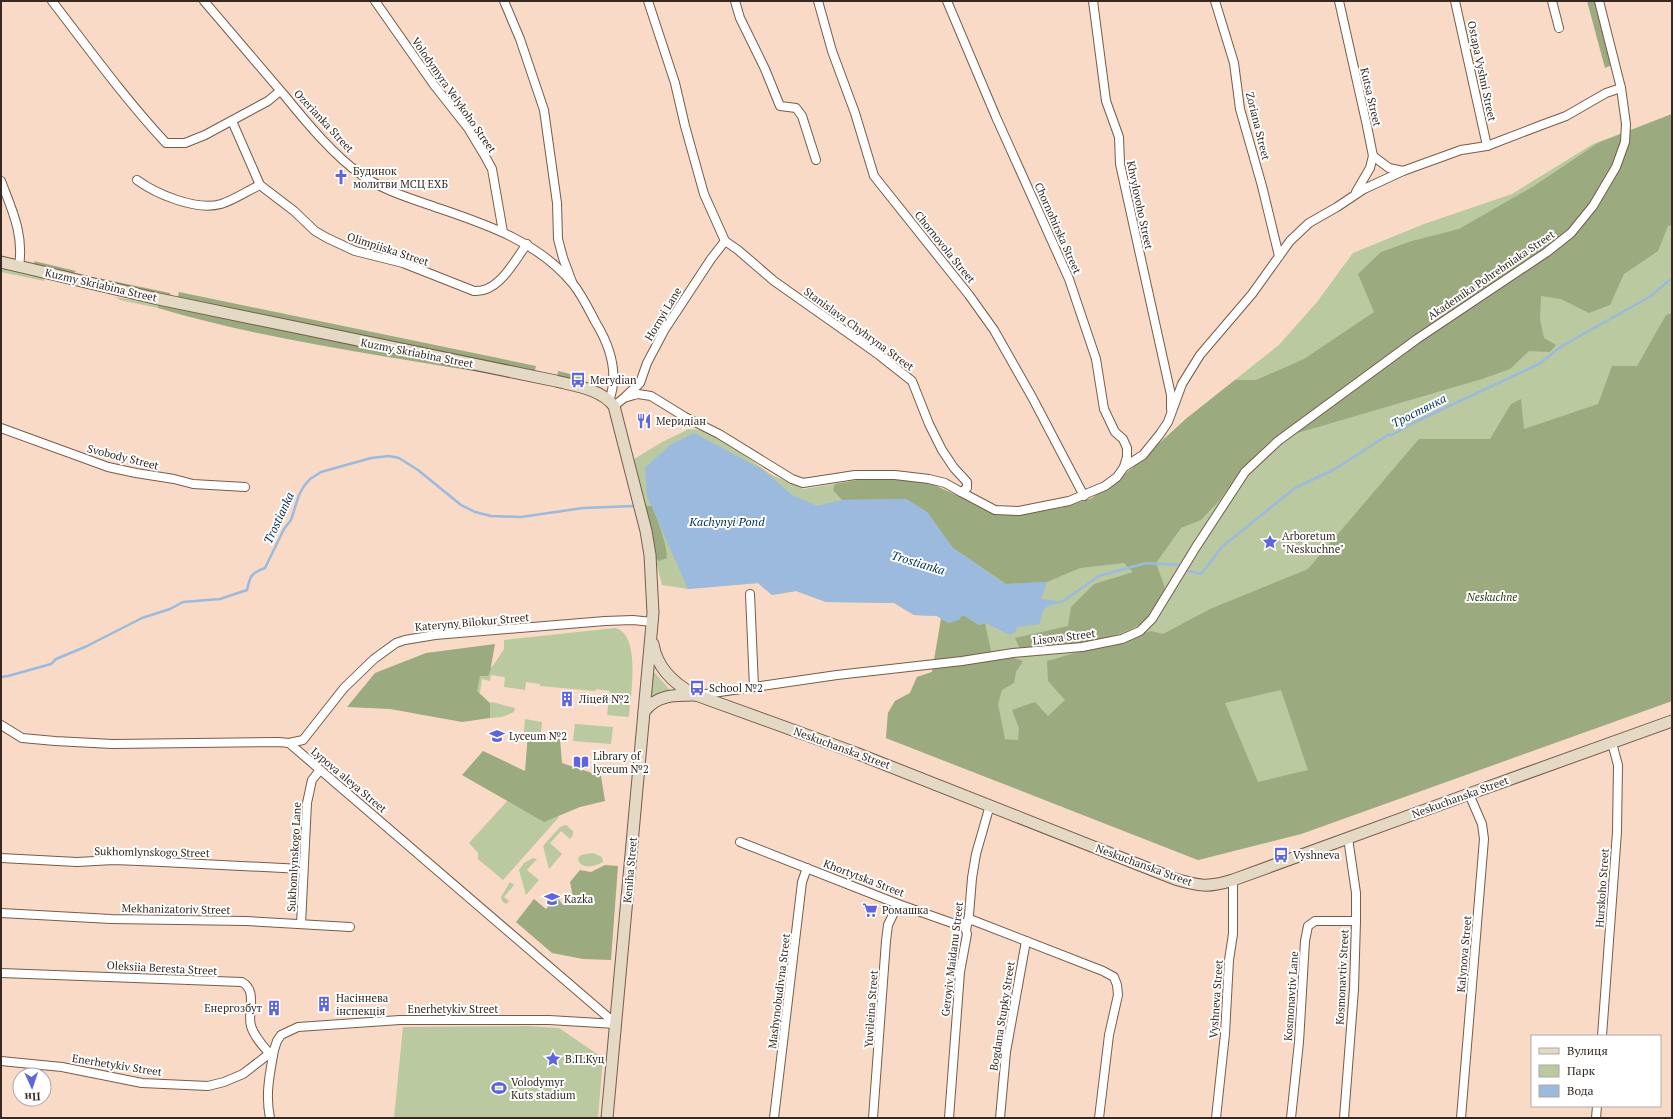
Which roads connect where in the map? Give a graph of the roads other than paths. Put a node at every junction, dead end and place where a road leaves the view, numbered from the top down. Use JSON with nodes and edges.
{"nodes":[{"id":1,"x":52,"y":1,"type":"edge"},
{"id":2,"x":204,"y":1,"type":"edge"},
{"id":3,"x":375,"y":1,"type":"edge"},
{"id":4,"x":504,"y":1,"type":"edge"},
{"id":5,"x":648,"y":1,"type":"edge"},
{"id":6,"x":735,"y":1,"type":"edge"},
{"id":7,"x":818,"y":1,"type":"edge"},
{"id":8,"x":947,"y":1,"type":"edge"},
{"id":9,"x":1093,"y":1,"type":"edge"},
{"id":10,"x":1215,"y":1,"type":"edge"},
{"id":11,"x":1339,"y":1,"type":"edge"},
{"id":12,"x":1455,"y":1,"type":"edge"},
{"id":13,"x":1552,"y":1,"type":"edge"},
{"id":14,"x":1599,"y":1,"type":"edge"},
{"id":15,"x":1559,"y":28,"type":"dead end"},
{"id":16,"x":1621,"y":88,"type":"junction"},
{"id":17,"x":280,"y":91,"type":"junction"},
{"id":18,"x":232,"y":121,"type":"junction"},
{"id":19,"x":1487,"y":146,"type":"junction"},
{"id":20,"x":1372,"y":156,"type":"junction"},
{"id":21,"x":816,"y":160,"type":"dead end"},
{"id":22,"x":1403,"y":171,"type":"junction"},
{"id":23,"x":137,"y":180,"type":"dead end"},
{"id":24,"x":1,"y":181,"type":"edge"},
{"id":25,"x":260,"y":185,"type":"junction"},
{"id":26,"x":1355,"y":194,"type":"junction"},
{"id":27,"x":503,"y":232,"type":"junction"},
{"id":28,"x":725,"y":241,"type":"junction"},
{"id":29,"x":527,"y":244,"type":"junction"},
{"id":30,"x":1279,"y":256,"type":"junction"},
{"id":31,"x":1,"y":262,"type":"edge"},
{"id":32,"x":19,"y":266,"type":"junction"},
{"id":33,"x":573,"y":284,"type":"junction"},
{"id":34,"x":624,"y":398,"type":"junction"},
{"id":35,"x":612,"y":403,"type":"junction"},
{"id":36,"x":1171,"y":414,"type":"junction"},
{"id":37,"x":1,"y":428,"type":"edge"},
{"id":38,"x":1278,"y":441,"type":"joint"},
{"id":39,"x":1124,"y":467,"type":"junction"},
{"id":40,"x":245,"y":487,"type":"dead end"},
{"id":41,"x":961,"y":492,"type":"junction"},
{"id":42,"x":1084,"y":496,"type":"junction"},
{"id":43,"x":750,"y":594,"type":"dead end"},
{"id":44,"x":652,"y":622,"type":"junction"},
{"id":45,"x":651,"y":635,"type":"junction"},
{"id":46,"x":754,"y":687,"type":"junction"},
{"id":47,"x":696,"y":695,"type":"junction"},
{"id":48,"x":644,"y":712,"type":"junction"},
{"id":49,"x":1672,"y":721,"type":"edge"},
{"id":50,"x":1,"y":725,"type":"edge"},
{"id":51,"x":289,"y":743,"type":"junction"},
{"id":52,"x":1612,"y":743,"type":"junction"},
{"id":53,"x":320,"y":770,"type":"junction"},
{"id":54,"x":1469,"y":794,"type":"junction"},
{"id":55,"x":990,"y":806,"type":"junction"},
{"id":56,"x":1348,"y":838,"type":"junction"},
{"id":57,"x":740,"y":842,"type":"dead end"},
{"id":58,"x":1,"y":858,"type":"edge"},
{"id":59,"x":807,"y":868,"type":"junction"},
{"id":60,"x":302,"y":869,"type":"junction"},
{"id":61,"x":1233,"y":880,"type":"junction"},
{"id":62,"x":898,"y":904,"type":"junction"},
{"id":63,"x":1,"y":913,"type":"edge"},
{"id":64,"x":1356,"y":921,"type":"junction"},
{"id":65,"x":968,"y":922,"type":"junction"},
{"id":66,"x":301,"y":924,"type":"junction"},
{"id":67,"x":350,"y":927,"type":"dead end"},
{"id":68,"x":1026,"y":941,"type":"junction"},
{"id":69,"x":1,"y":973,"type":"edge"},
{"id":70,"x":616,"y":1024,"type":"junction"},
{"id":71,"x":1602,"y":1035,"type":"edge"},
{"id":72,"x":271,"y":1051,"type":"junction"},
{"id":73,"x":2,"y":1061,"type":"edge"},
{"id":74,"x":1597,"y":1107,"type":"edge"},
{"id":75,"x":270,"y":1118,"type":"edge"},
{"id":76,"x":607,"y":1118,"type":"edge"},
{"id":77,"x":774,"y":1118,"type":"edge"},
{"id":78,"x":873,"y":1118,"type":"edge"},
{"id":79,"x":949,"y":1118,"type":"edge"},
{"id":80,"x":1000,"y":1118,"type":"edge"},
{"id":81,"x":1099,"y":1118,"type":"edge"},
{"id":82,"x":1216,"y":1118,"type":"edge"},
{"id":83,"x":1291,"y":1118,"type":"edge"},
{"id":84,"x":1344,"y":1118,"type":"edge"},
{"id":85,"x":1461,"y":1118,"type":"edge"},
{"id":86,"x":1596,"y":1118,"type":"edge"}],
"edges":[{"from":1,"to":18,"type":"street"},
{"from":2,"to":17,"type":"street","name":"Ozerianka Street"},
{"from":3,"to":27,"type":"street","name":"Volodymyra Velykoho Street"},
{"from":4,"to":33,"type":"street"},
{"from":5,"to":28,"type":"street","name":"Stanislava Chyhryna Street"},
{"from":6,"to":21,"type":"street"},
{"from":7,"to":42,"type":"street","name":"Chornovola Street"},
{"from":8,"to":39,"type":"street","name":"Chornohirska Street"},
{"from":9,"to":36,"type":"street","name":"Khvylovoho Street"},
{"from":10,"to":30,"type":"street","name":"Zoriana Street"},
{"from":11,"to":20,"type":"street","name":"Kutsa Street"},
{"from":12,"to":19,"type":"street","name":"Ostapa Vyshni Street"},
{"from":13,"to":15,"type":"street"},
{"from":14,"to":16,"type":"street","name":"Akademika Pohrebniaka Street"},
{"from":16,"to":19,"type":"street"},
{"from":16,"to":38,"type":"street","name":"Akademika Pohrebniaka Street"},
{"from":17,"to":18,"type":"street"},
{"from":17,"to":27,"type":"street","name":"Ozerianka Street"},
{"from":18,"to":25,"type":"street","name":"Olimpiiska Street"},
{"from":19,"to":22,"type":"street"},
{"from":20,"to":22,"type":"street"},
{"from":20,"to":26,"type":"street","name":"Kutsa Street"},
{"from":22,"to":26,"type":"street"},
{"from":23,"to":25,"type":"street"},
{"from":24,"to":32,"type":"street"},
{"from":25,"to":29,"type":"street","name":"Olimpiiska Street"},
{"from":26,"to":30,"type":"street"},
{"from":27,"to":29,"type":"street","name":"Ozerianka Street"},
{"from":28,"to":34,"type":"street","name":"Hornyi Lane"},
{"from":28,"to":41,"type":"street","name":"Stanislava Chyhryna Street"},
{"from":29,"to":33,"type":"street","name":"Ozerianka Street"},
{"from":30,"to":36,"type":"street"},
{"from":31,"to":32,"type":"main road","name":"Kuzmy Skriabina Street"},
{"from":32,"to":35,"type":"main road","name":"Kuzmy Skriabina Street"},
{"from":33,"to":35,"type":"street","name":"Ozerianka Street"},
{"from":34,"to":35,"type":"street"},
{"from":34,"to":41,"type":"street"},
{"from":35,"to":44,"type":"main road"},
{"from":36,"to":39,"type":"street"},
{"from":37,"to":40,"type":"street","name":"Svobody Street"},
{"from":38,"to":46,"type":"street","name":"Lisova Street"},
{"from":39,"to":42,"type":"street"},
{"from":41,"to":42,"type":"street"},
{"from":43,"to":46,"type":"street"},
{"from":44,"to":45,"type":"main road","name":"Keniha Street"},
{"from":44,"to":51,"type":"street","name":"Kateryny Bilokur Street"},
{"from":45,"to":47,"type":"main road"},
{"from":45,"to":48,"type":"main road","name":"Keniha Street"},
{"from":46,"to":47,"type":"street","name":"Lisova Street"},
{"from":47,"to":48,"type":"main road","name":"Neskuchanska Street"},
{"from":47,"to":55,"type":"main road","name":"Neskuchanska Street"},
{"from":48,"to":70,"type":"main road","name":"Keniha Street"},
{"from":49,"to":52,"type":"main road","name":"Neskuchanska Street"},
{"from":50,"to":51,"type":"street"},
{"from":51,"to":53,"type":"street","name":"Lypova aleya Street"},
{"from":52,"to":54,"type":"main road","name":"Neskuchanska Street"},
{"from":52,"to":71,"type":"street","name":"Hurskoho Street"},
{"from":53,"to":60,"type":"street","name":"Sukhomlynskogo Lane"},
{"from":53,"to":70,"type":"street","name":"Lypova aleya Street"},
{"from":54,"to":56,"type":"main road","name":"Neskuchanska Street"},
{"from":54,"to":85,"type":"street","name":"Kalynova Street"},
{"from":55,"to":61,"type":"main road","name":"Neskuchanska Street"},
{"from":55,"to":65,"type":"street","name":"Geroyiv Maidanu Street"},
{"from":56,"to":61,"type":"main road","name":"Neskuchanska Street"},
{"from":56,"to":64,"type":"street","name":"Kosmonavtiv Street"},
{"from":57,"to":59,"type":"street","name":"Khortytska Street"},
{"from":58,"to":60,"type":"street","name":"Sukhomlynskogo Street"},
{"from":59,"to":62,"type":"street","name":"Khortytska Street"},
{"from":59,"to":77,"type":"street","name":"Mashynobudivna Street"},
{"from":60,"to":66,"type":"street","name":"Sukhomlynskogo Lane"},
{"from":61,"to":82,"type":"street","name":"Vyshneva Street"},
{"from":62,"to":65,"type":"street","name":"Khortytska Street"},
{"from":62,"to":78,"type":"street","name":"Yuvileina Street"},
{"from":63,"to":66,"type":"street","name":"Mekhanizatoriv Street"},
{"from":64,"to":83,"type":"street","name":"Kosmonavtiv Lane"},
{"from":64,"to":84,"type":"street","name":"Kosmonavtiv Street"},
{"from":65,"to":68,"type":"street","name":"Khortytska Street"},
{"from":65,"to":79,"type":"street","name":"Geroyiv Maidanu Street"},
{"from":66,"to":67,"type":"street","name":"Mekhanizatoriv Street"},
{"from":68,"to":80,"type":"street","name":"Bogdana Stupky Street"},
{"from":68,"to":81,"type":"street","name":"Khortytska Street"},
{"from":69,"to":72,"type":"street","name":"Oleksiia Beresta Street"},
{"from":70,"to":72,"type":"street","name":"Enerhetykiv Street"},
{"from":70,"to":76,"type":"main road","name":"Keniha Street"},
{"from":72,"to":73,"type":"street","name":"Enerhetykiv Street"},
{"from":72,"to":75,"type":"street"},
{"from":74,"to":86,"type":"street"}]}
